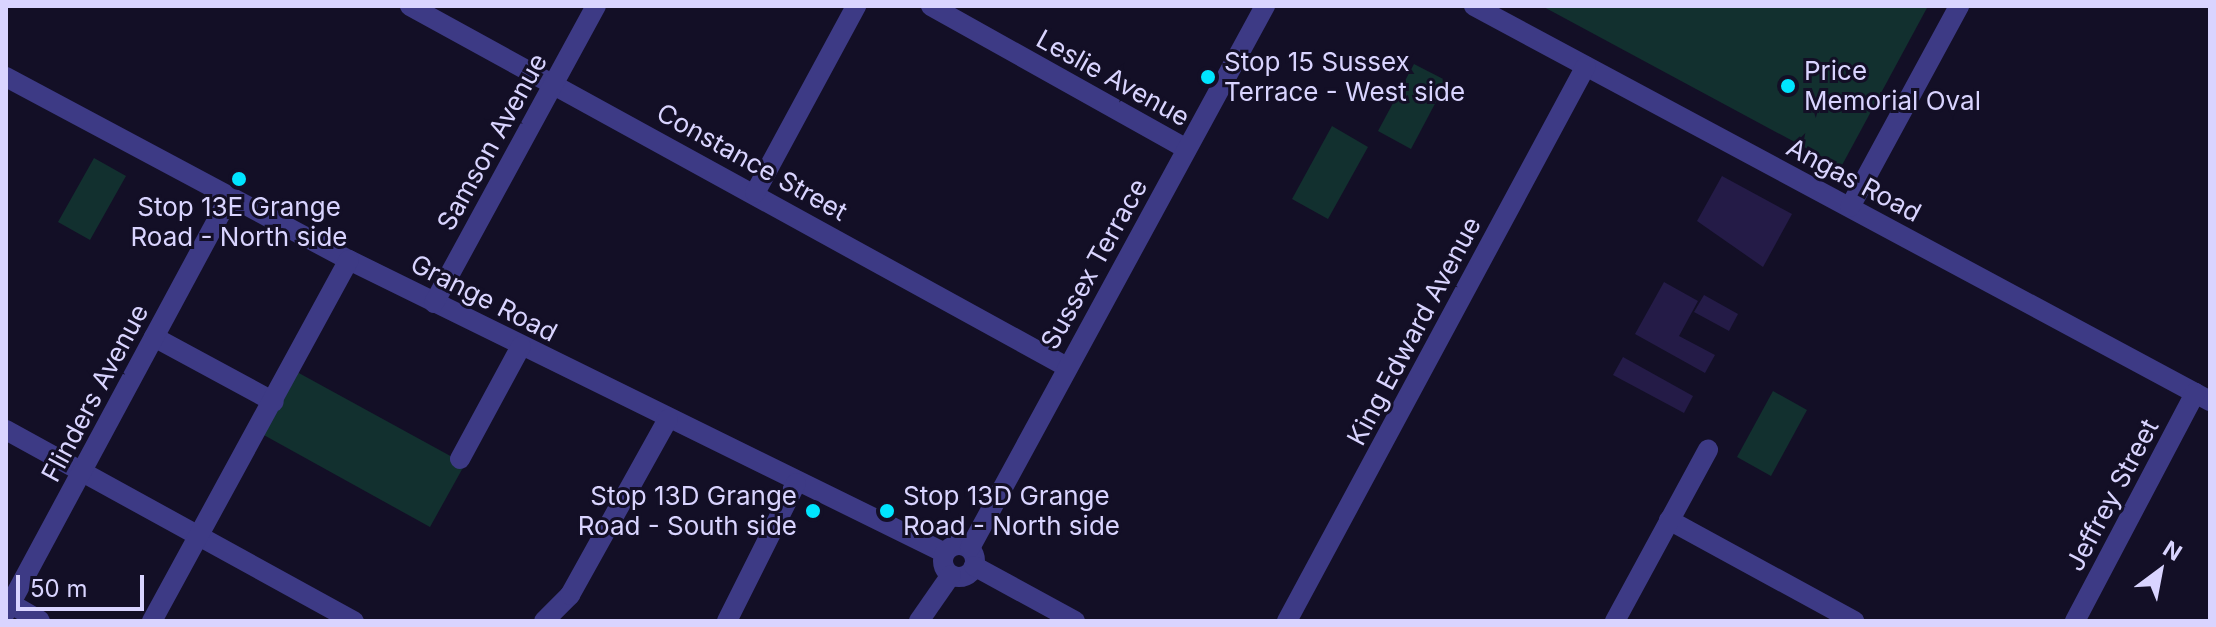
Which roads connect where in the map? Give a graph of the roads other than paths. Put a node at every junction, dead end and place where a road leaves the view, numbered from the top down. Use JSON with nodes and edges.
{"nodes":[{"id":1,"x":410,"y":6,"type":"edge"},
{"id":2,"x":596,"y":6,"type":"edge"},
{"id":3,"x":856,"y":6,"type":"edge"},
{"id":4,"x":931,"y":6,"type":"edge"},
{"id":5,"x":1265,"y":6,"type":"edge"},
{"id":6,"x":1474,"y":6,"type":"edge"},
{"id":7,"x":1959,"y":6,"type":"edge"},
{"id":8,"x":1586,"y":66,"type":"junction"},
{"id":9,"x":6,"y":77,"type":"edge"},
{"id":10,"x":554,"y":84,"type":"junction"},
{"id":11,"x":1187,"y":149,"type":"junction"},
{"id":12,"x":755,"y":193,"type":"junction"},
{"id":13,"x":229,"y":198,"type":"junction"},
{"id":14,"x":1850,"y":207,"type":"junction"},
{"id":15,"x":349,"y":260,"type":"junction"},
{"id":16,"x":434,"y":303,"type":"junction"},
{"id":17,"x":155,"y":338,"type":"junction"},
{"id":18,"x":521,"y":346,"type":"junction"},
{"id":19,"x":1067,"y":367,"type":"junction"},
{"id":20,"x":2202,"y":397,"type":"edge"},
{"id":21,"x":274,"y":402,"type":"junction"},
{"id":22,"x":668,"y":419,"type":"junction"},
{"id":23,"x":6,"y":430,"type":"edge"},
{"id":24,"x":1708,"y":450,"type":"dead end"},
{"id":25,"x":460,"y":459,"type":"dead end"},
{"id":26,"x":83,"y":471,"type":"junction"},
{"id":27,"x":796,"y":483,"type":"junction"},
{"id":28,"x":1669,"y":520,"type":"junction"},
{"id":29,"x":200,"y":537,"type":"junction"},
{"id":30,"x":945,"y":553,"type":"junction"},
{"id":31,"x":972,"y":557,"type":"junction"},
{"id":32,"x":951,"y":575,"type":"junction"},
{"id":33,"x":7,"y":606,"type":"edge"},
{"id":34,"x":40,"y":621,"type":"edge"},
{"id":35,"x":152,"y":621,"type":"edge"},
{"id":36,"x":354,"y":621,"type":"edge"},
{"id":37,"x":544,"y":621,"type":"edge"},
{"id":38,"x":727,"y":621,"type":"edge"},
{"id":39,"x":919,"y":621,"type":"edge"},
{"id":40,"x":1075,"y":621,"type":"edge"},
{"id":41,"x":1287,"y":621,"type":"edge"},
{"id":42,"x":1615,"y":621,"type":"edge"},
{"id":43,"x":1854,"y":621,"type":"edge"},
{"id":44,"x":2075,"y":621,"type":"edge"}],
"edges":[{"from":1,"to":10,"type":"street","name":"Constance Street"},
{"from":2,"to":10,"type":"street","name":"Samson Avenue"},
{"from":3,"to":12,"type":"street"},
{"from":4,"to":11,"type":"street","name":"Leslie Avenue"},
{"from":5,"to":11,"type":"street","name":"Sussex Terrace"},
{"from":6,"to":8,"type":"street","name":"Angas Road"},
{"from":7,"to":14,"type":"street"},
{"from":8,"to":14,"type":"street","name":"Angas Road"},
{"from":8,"to":41,"type":"street","name":"King Edward Avenue"},
{"from":9,"to":13,"type":"street","name":"Grange Road"},
{"from":10,"to":12,"type":"street","name":"Constance Street"},
{"from":10,"to":16,"type":"street","name":"Samson Avenue"},
{"from":11,"to":19,"type":"street","name":"Sussex Terrace"},
{"from":12,"to":19,"type":"street","name":"Constance Street"},
{"from":13,"to":15,"type":"street","name":"Grange Road"},
{"from":13,"to":17,"type":"street","name":"Flinders Avenue"},
{"from":14,"to":20,"type":"street","name":"Angas Road"},
{"from":15,"to":16,"type":"street","name":"Grange Road"},
{"from":15,"to":21,"type":"street"},
{"from":16,"to":18,"type":"street","name":"Grange Road"},
{"from":17,"to":21,"type":"street"},
{"from":17,"to":26,"type":"street","name":"Flinders Avenue"},
{"from":18,"to":22,"type":"street","name":"Grange Road"},
{"from":18,"to":25,"type":"street"},
{"from":19,"to":31,"type":"street","name":"Sussex Terrace"},
{"from":20,"to":44,"type":"street","name":"Jeffrey Street"},
{"from":21,"to":29,"type":"street"},
{"from":22,"to":27,"type":"street","name":"Grange Road"},
{"from":22,"to":37,"type":"street"},
{"from":23,"to":26,"type":"street"},
{"from":24,"to":28,"type":"street"},
{"from":26,"to":29,"type":"street"},
{"from":26,"to":33,"type":"street","name":"Flinders Avenue"},
{"from":27,"to":30,"type":"street","name":"Grange Road"},
{"from":27,"to":38,"type":"street"},
{"from":28,"to":42,"type":"street"},
{"from":28,"to":43,"type":"street"},
{"from":29,"to":35,"type":"street"},
{"from":29,"to":36,"type":"street"},
{"from":30,"to":31,"type":"street"},
{"from":30,"to":32,"type":"street"},
{"from":31,"to":32,"type":"street"},
{"from":31,"to":40,"type":"street"},
{"from":32,"to":39,"type":"street"},
{"from":33,"to":34,"type":"street"}]}
